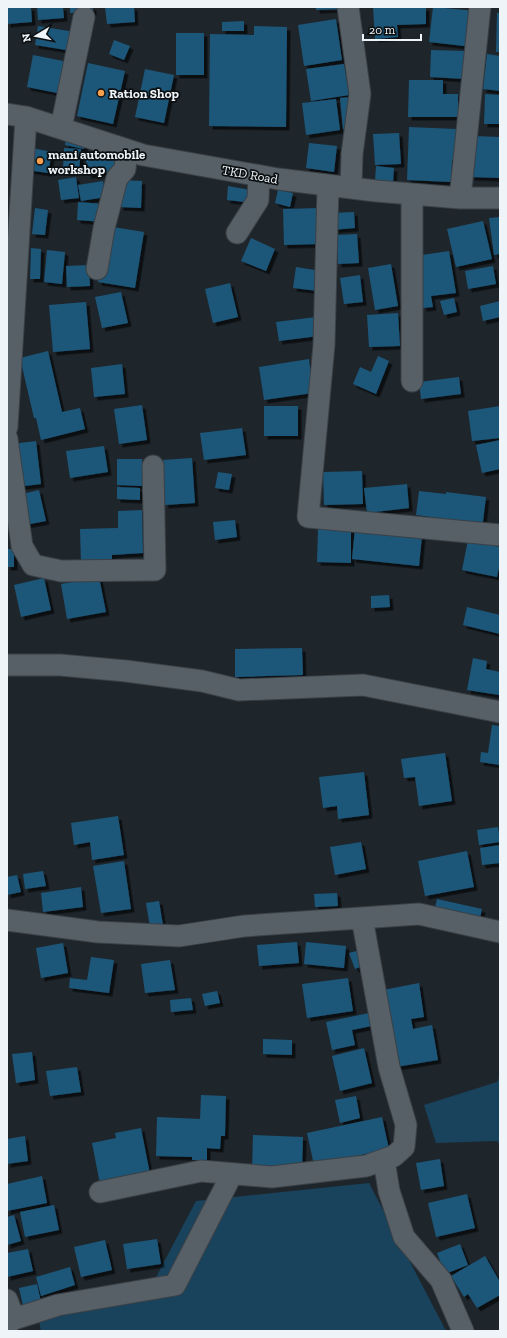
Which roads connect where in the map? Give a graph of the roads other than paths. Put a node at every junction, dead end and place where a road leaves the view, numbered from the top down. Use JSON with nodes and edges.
{"nodes":[{"id":1,"x":348,"y":7,"type":"edge"},
{"id":2,"x":480,"y":7,"type":"edge"},
{"id":3,"x":84,"y":17,"type":"dead end"},
{"id":4,"x":17,"y":115,"type":"edge"},
{"id":5,"x":61,"y":128,"type":"junction"},
{"id":6,"x":127,"y":150,"type":"junction"},
{"id":7,"x":259,"y":176,"type":"junction"},
{"id":8,"x":328,"y":186,"type":"junction"},
{"id":9,"x":351,"y":188,"type":"junction"},
{"id":10,"x":412,"y":194,"type":"junction"},
{"id":11,"x":460,"y":198,"type":"junction"},
{"id":12,"x":500,"y":198,"type":"edge"},
{"id":13,"x":237,"y":233,"type":"dead end"},
{"id":14,"x":96,"y":269,"type":"dead end"},
{"id":15,"x":412,"y":381,"type":"dead end"},
{"id":16,"x":7,"y":427,"type":"edge"},
{"id":17,"x":7,"y":439,"type":"edge"},
{"id":18,"x":153,"y":466,"type":"dead end"},
{"id":19,"x":500,"y":535,"type":"edge"},
{"id":20,"x":7,"y":665,"type":"edge"},
{"id":21,"x":500,"y":712,"type":"edge"},
{"id":22,"x":362,"y":918,"type":"junction"},
{"id":23,"x":12,"y":925,"type":"edge"},
{"id":24,"x":500,"y":932,"type":"edge"},
{"id":25,"x":384,"y":1160,"type":"junction"},
{"id":26,"x":232,"y":1174,"type":"junction"},
{"id":27,"x":100,"y":1192,"type":"dead end"},
{"id":28,"x":9,"y":1314,"type":"edge"},
{"id":29,"x":463,"y":1331,"type":"edge"}],
"edges":[{"from":1,"to":9,"type":"street"},
{"from":2,"to":11,"type":"street"},
{"from":3,"to":5,"type":"street"},
{"from":4,"to":5,"type":"street","name":"TKD Road"},
{"from":4,"to":16,"type":"street"},
{"from":5,"to":6,"type":"street","name":"TKD Road"},
{"from":6,"to":7,"type":"street","name":"TKD Road"},
{"from":6,"to":14,"type":"street"},
{"from":7,"to":8,"type":"street","name":"TKD Road"},
{"from":7,"to":13,"type":"street"},
{"from":8,"to":9,"type":"street","name":"TKD Road"},
{"from":8,"to":19,"type":"street"},
{"from":9,"to":10,"type":"street","name":"TKD Road"},
{"from":10,"to":11,"type":"street","name":"TKD Road"},
{"from":10,"to":15,"type":"street"},
{"from":11,"to":12,"type":"street","name":"TKD Road"},
{"from":17,"to":18,"type":"street"},
{"from":20,"to":21,"type":"street"},
{"from":22,"to":23,"type":"street"},
{"from":22,"to":24,"type":"street"},
{"from":22,"to":25,"type":"street"},
{"from":25,"to":26,"type":"street"},
{"from":25,"to":29,"type":"street"},
{"from":26,"to":27,"type":"street"},
{"from":26,"to":28,"type":"street"}]}
